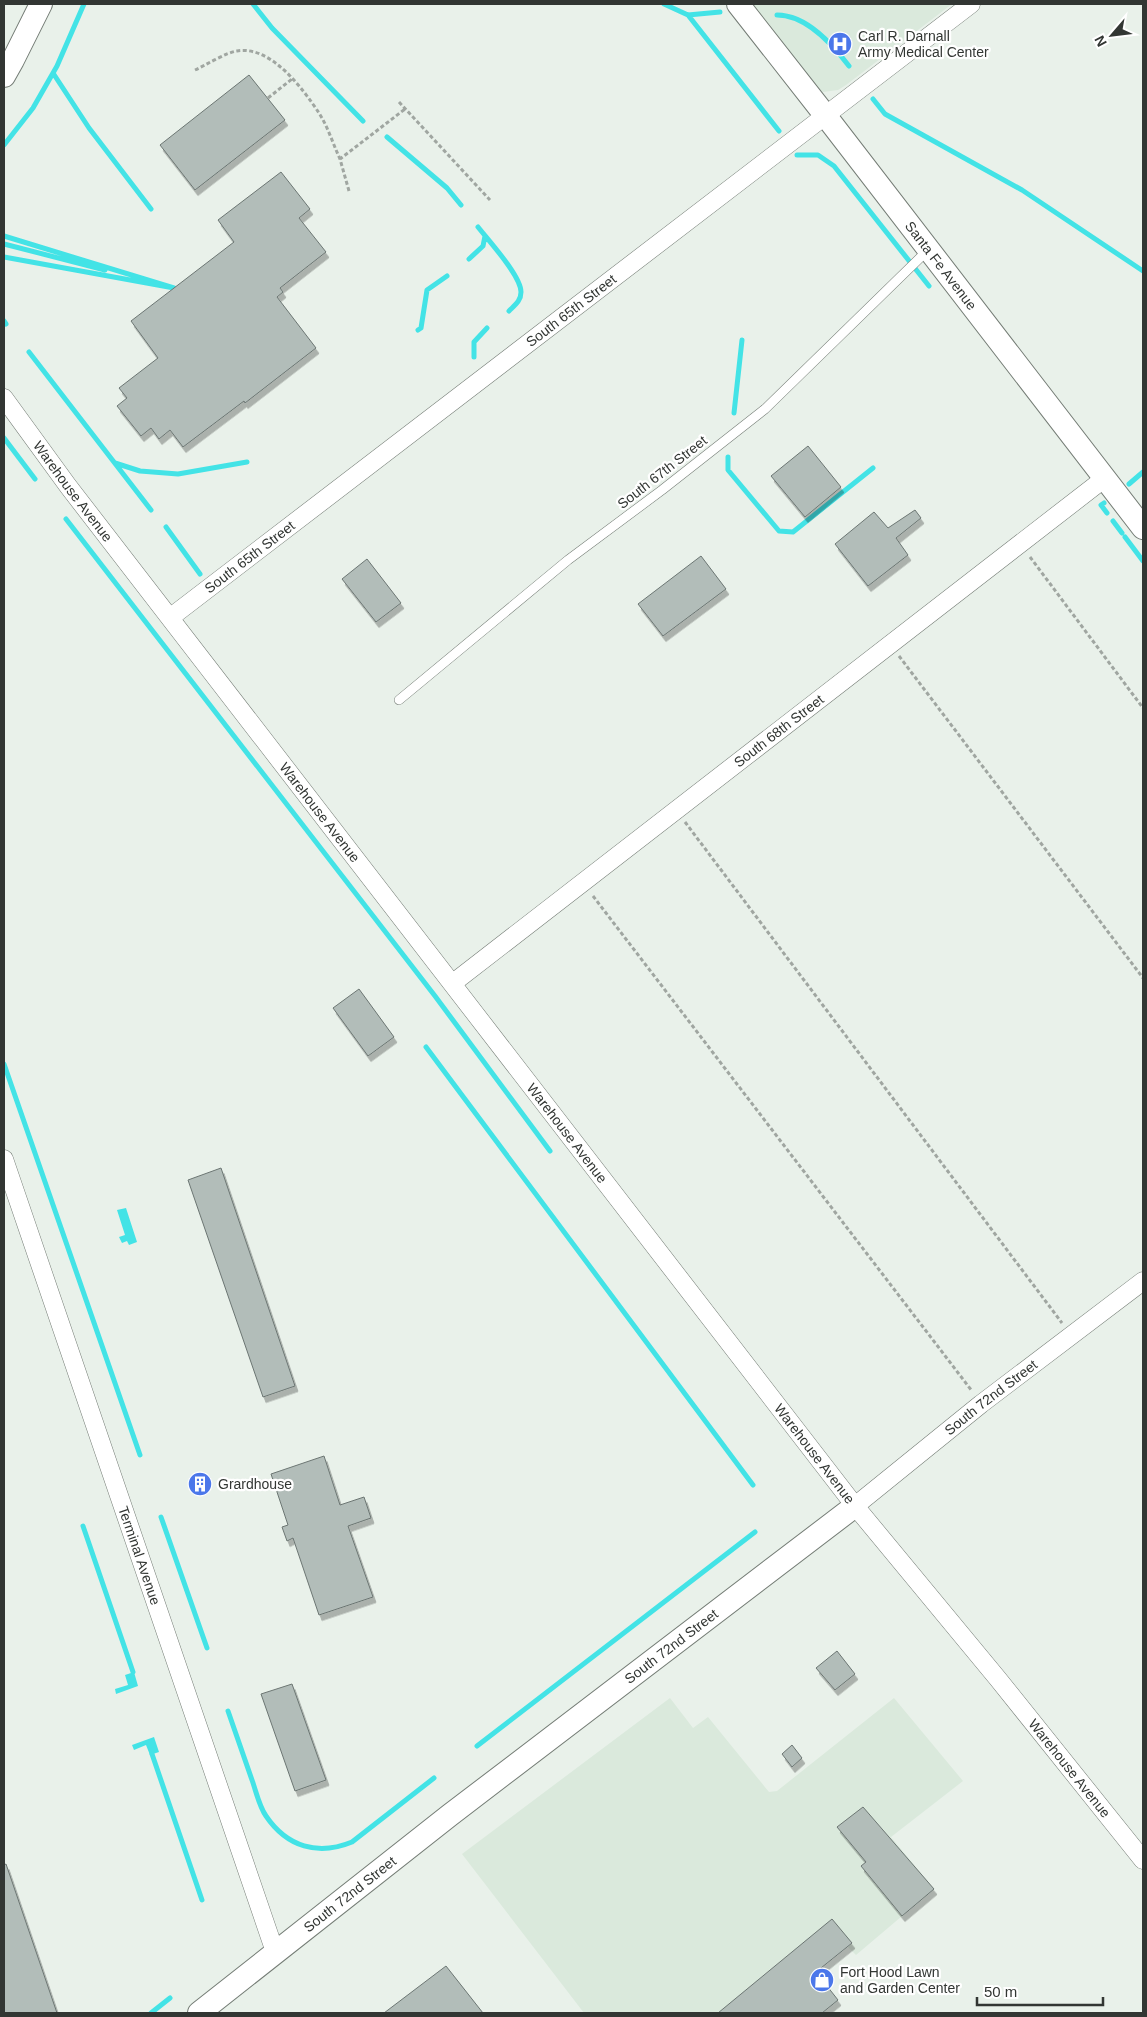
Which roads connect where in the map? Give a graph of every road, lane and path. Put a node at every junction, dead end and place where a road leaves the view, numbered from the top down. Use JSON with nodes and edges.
{"nodes":[{"id":1,"x":40,"y":4,"type":"edge"},
{"id":2,"x":738,"y":4,"type":"edge"},
{"id":3,"x":970,"y":4,"type":"edge"},
{"id":4,"x":195,"y":70,"type":"dead end"},
{"id":5,"x":4,"y":76,"type":"edge"},
{"id":6,"x":292,"y":79,"type":"junction"},
{"id":7,"x":268,"y":98,"type":"dead end"},
{"id":8,"x":399,"y":102,"type":"dead end"},
{"id":9,"x":405,"y":109,"type":"junction"},
{"id":10,"x":825,"y":114,"type":"junction"},
{"id":11,"x":340,"y":159,"type":"junction"},
{"id":12,"x":349,"y":191,"type":"dead end"},
{"id":13,"x":490,"y":200,"type":"dead end"},
{"id":14,"x":928,"y":250,"type":"junction"},
{"id":15,"x":4,"y":398,"type":"edge"},
{"id":16,"x":1105,"y":478,"type":"junction"},
{"id":17,"x":1143,"y":528,"type":"edge"},
{"id":18,"x":1020,"y":544,"type":"junction"},
{"id":19,"x":171,"y":617,"type":"junction"},
{"id":20,"x":890,"y":644,"type":"junction"},
{"id":21,"x":399,"y":700,"type":"dead end"},
{"id":22,"x":1143,"y":708,"type":"edge"},
{"id":23,"x":676,"y":810,"type":"junction"},
{"id":24,"x":582,"y":882,"type":"junction"},
{"id":25,"x":1143,"y":978,"type":"edge"},
{"id":26,"x":453,"y":984,"type":"junction"},
{"id":27,"x":4,"y":1159,"type":"edge"},
{"id":28,"x":1143,"y":1281,"type":"edge"},
{"id":29,"x":1071,"y":1335,"type":"junction"},
{"id":30,"x":982,"y":1404,"type":"junction"},
{"id":31,"x":855,"y":1506,"type":"junction"},
{"id":32,"x":1143,"y":1860,"type":"edge"},
{"id":33,"x":276,"y":1952,"type":"junction"},
{"id":34,"x":199,"y":2013,"type":"edge"}],
"edges":[{"from":1,"to":5,"type":"street"},
{"from":2,"to":10,"type":"street","name":"Santa Fe Avenue"},
{"from":3,"to":10,"type":"street","name":"South 65th Street"},
{"from":4,"to":6,"type":"path"},
{"from":6,"to":7,"type":"path"},
{"from":6,"to":11,"type":"path"},
{"from":8,"to":9,"type":"path"},
{"from":9,"to":11,"type":"path"},
{"from":9,"to":13,"type":"path"},
{"from":10,"to":14,"type":"street","name":"Santa Fe Avenue"},
{"from":10,"to":19,"type":"street","name":"South 65th Street"},
{"from":11,"to":12,"type":"path"},
{"from":14,"to":16,"type":"street","name":"Santa Fe Avenue"},
{"from":14,"to":21,"type":"lane","name":"South 67th Street"},
{"from":15,"to":19,"type":"street","name":"Warehouse Avenue"},
{"from":16,"to":17,"type":"street","name":"Santa Fe Avenue"},
{"from":16,"to":18,"type":"street","name":"South 68th Street"},
{"from":18,"to":20,"type":"street","name":"South 68th Street"},
{"from":18,"to":22,"type":"path"},
{"from":19,"to":26,"type":"street","name":"Warehouse Avenue"},
{"from":20,"to":23,"type":"street","name":"South 68th Street"},
{"from":20,"to":25,"type":"path"},
{"from":23,"to":24,"type":"street","name":"South 68th Street"},
{"from":23,"to":29,"type":"path"},
{"from":24,"to":26,"type":"street","name":"South 68th Street"},
{"from":24,"to":30,"type":"path"},
{"from":26,"to":31,"type":"street","name":"Warehouse Avenue"},
{"from":27,"to":33,"type":"street","name":"Terminal Avenue"},
{"from":28,"to":29,"type":"street","name":"South 72nd Street"},
{"from":29,"to":30,"type":"street","name":"South 72nd Street"},
{"from":30,"to":31,"type":"street","name":"South 72nd Street"},
{"from":31,"to":32,"type":"street","name":"Warehouse Avenue"},
{"from":31,"to":33,"type":"street","name":"South 72nd Street"},
{"from":33,"to":34,"type":"street","name":"South 72nd Street"}]}
